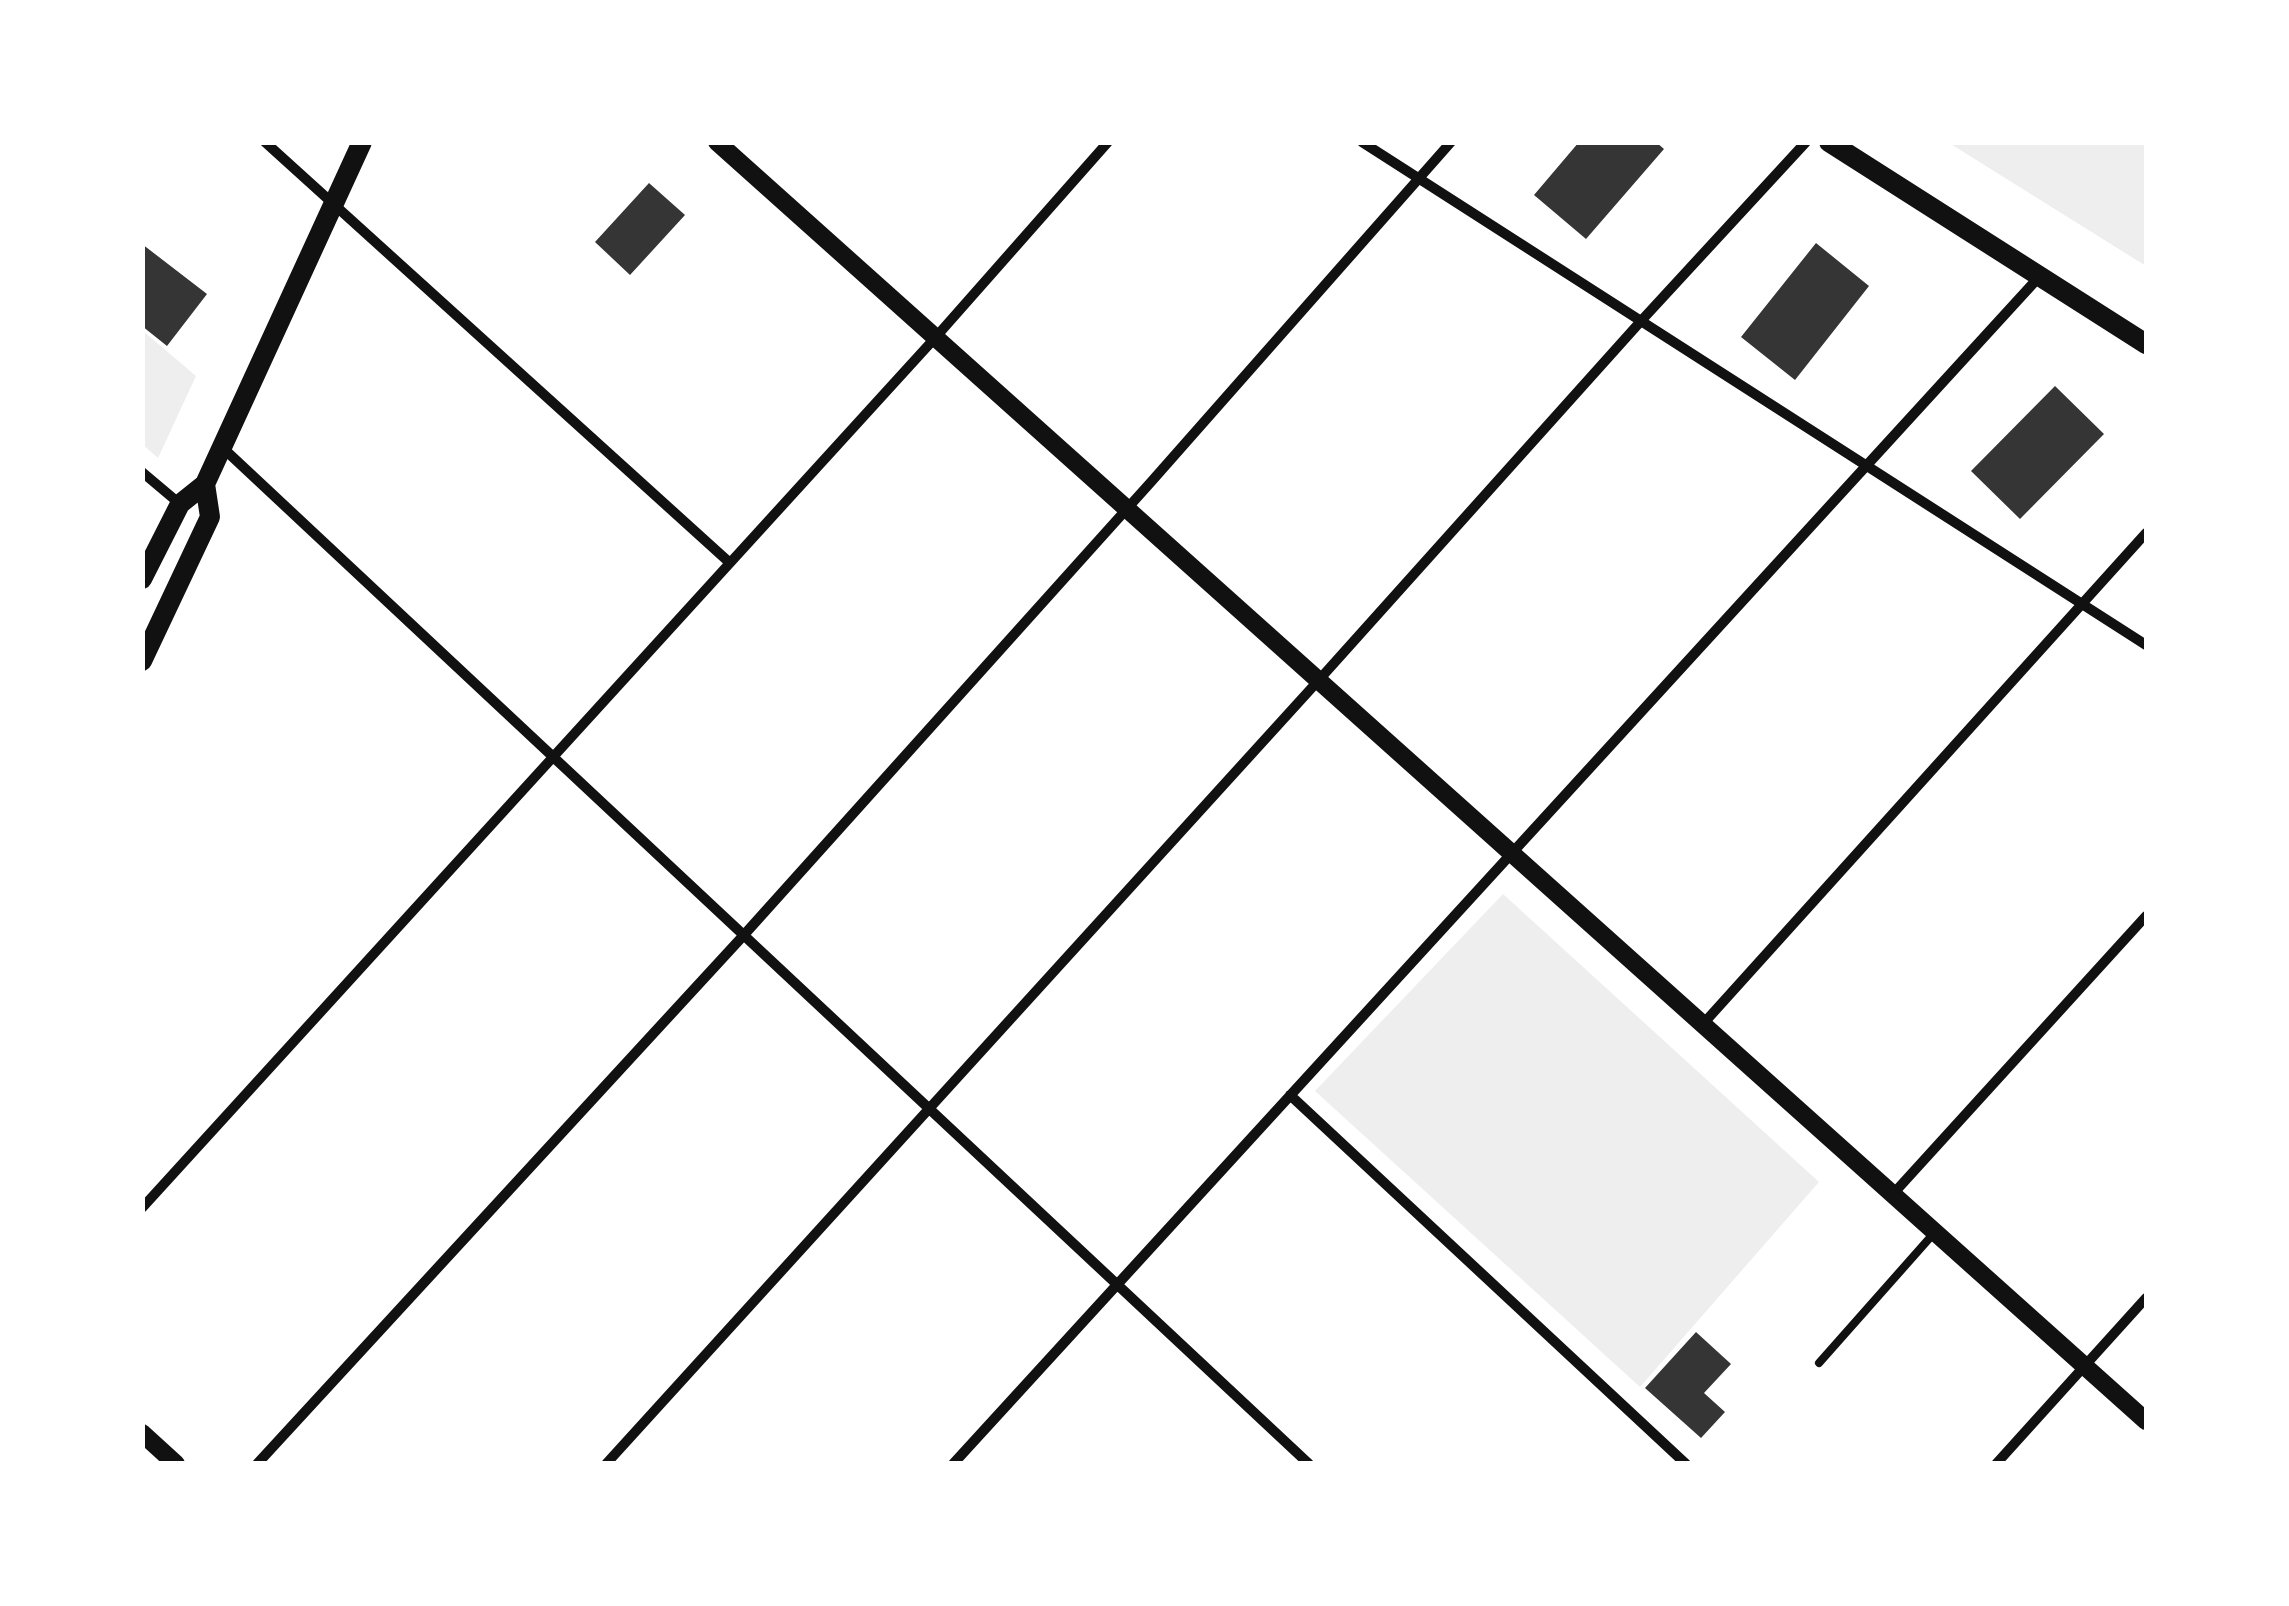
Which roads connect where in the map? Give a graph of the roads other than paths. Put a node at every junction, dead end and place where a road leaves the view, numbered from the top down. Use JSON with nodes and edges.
{"nodes":[{"id":1,"x":265,"y":142,"type":"edge"},
{"id":2,"x":362,"y":142,"type":"edge"},
{"id":3,"x":716,"y":142,"type":"edge"},
{"id":4,"x":1108,"y":142,"type":"edge"},
{"id":5,"x":1362,"y":142,"type":"edge"},
{"id":6,"x":1451,"y":142,"type":"edge"},
{"id":7,"x":1806,"y":142,"type":"edge"},
{"id":8,"x":1829,"y":142,"type":"edge"},
{"id":9,"x":1420,"y":179,"type":"junction"},
{"id":10,"x":333,"y":204,"type":"junction"},
{"id":11,"x":2040,"y":276,"type":"junction"},
{"id":12,"x":1641,"y":321,"type":"junction"},
{"id":13,"x":935,"y":338,"type":"junction"},
{"id":14,"x":2146,"y":344,"type":"edge"},
{"id":15,"x":223,"y":448,"type":"junction"},
{"id":16,"x":1867,"y":466,"type":"junction"},
{"id":17,"x":142,"y":472,"type":"edge"},
{"id":18,"x":205,"y":484,"type":"junction"},
{"id":19,"x":180,"y":504,"type":"junction"},
{"id":20,"x":1127,"y":510,"type":"junction"},
{"id":21,"x":2146,"y":533,"type":"edge"},
{"id":22,"x":730,"y":563,"type":"junction"},
{"id":23,"x":142,"y":578,"type":"edge"},
{"id":24,"x":2084,"y":604,"type":"junction"},
{"id":25,"x":2146,"y":644,"type":"edge"},
{"id":26,"x":142,"y":661,"type":"edge"},
{"id":27,"x":1318,"y":680,"type":"junction"},
{"id":28,"x":553,"y":758,"type":"junction"},
{"id":29,"x":1512,"y":854,"type":"junction"},
{"id":30,"x":2146,"y":916,"type":"edge"},
{"id":31,"x":743,"y":936,"type":"junction"},
{"id":32,"x":1704,"y":1024,"type":"junction"},
{"id":33,"x":1290,"y":1095,"type":"junction"},
{"id":34,"x":928,"y":1108,"type":"junction"},
{"id":35,"x":1892,"y":1194,"type":"junction"},
{"id":36,"x":142,"y":1208,"type":"edge"},
{"id":37,"x":1935,"y":1232,"type":"junction"},
{"id":38,"x":1117,"y":1284,"type":"junction"},
{"id":39,"x":2146,"y":1298,"type":"edge"},
{"id":40,"x":1819,"y":1362,"type":"dead end"},
{"id":41,"x":2085,"y":1366,"type":"junction"},
{"id":42,"x":2146,"y":1421,"type":"edge"},
{"id":43,"x":145,"y":1439,"type":"edge"},
{"id":44,"x":176,"y":1464,"type":"edge"},
{"id":45,"x":257,"y":1464,"type":"edge"},
{"id":46,"x":606,"y":1464,"type":"edge"},
{"id":47,"x":953,"y":1464,"type":"edge"},
{"id":48,"x":1309,"y":1464,"type":"edge"},
{"id":49,"x":1686,"y":1464,"type":"edge"},
{"id":50,"x":1996,"y":1464,"type":"edge"}],
"edges":[{"from":1,"to":10,"type":"street"},
{"from":2,"to":10,"type":"main road"},
{"from":3,"to":13,"type":"street"},
{"from":4,"to":13,"type":"street"},
{"from":5,"to":9,"type":"street"},
{"from":6,"to":9,"type":"street"},
{"from":7,"to":12,"type":"street"},
{"from":8,"to":11,"type":"main road"},
{"from":9,"to":12,"type":"street"},
{"from":9,"to":20,"type":"street"},
{"from":10,"to":15,"type":"main road"},
{"from":10,"to":22,"type":"street"},
{"from":11,"to":14,"type":"main road"},
{"from":11,"to":16,"type":"street"},
{"from":12,"to":16,"type":"street"},
{"from":12,"to":27,"type":"street"},
{"from":13,"to":20,"type":"street"},
{"from":13,"to":22,"type":"street"},
{"from":15,"to":18,"type":"main road"},
{"from":15,"to":28,"type":"street"},
{"from":16,"to":24,"type":"street"},
{"from":16,"to":29,"type":"street"},
{"from":17,"to":19,"type":"street"},
{"from":18,"to":19,"type":"main road"},
{"from":18,"to":26,"type":"main road"},
{"from":19,"to":23,"type":"main road"},
{"from":20,"to":27,"type":"street"},
{"from":20,"to":31,"type":"street"},
{"from":21,"to":24,"type":"street"},
{"from":22,"to":28,"type":"street"},
{"from":24,"to":25,"type":"street"},
{"from":24,"to":32,"type":"street"},
{"from":27,"to":29,"type":"street"},
{"from":27,"to":34,"type":"street"},
{"from":28,"to":31,"type":"street"},
{"from":28,"to":36,"type":"street"},
{"from":29,"to":32,"type":"street"},
{"from":29,"to":33,"type":"street"},
{"from":30,"to":35,"type":"street"},
{"from":31,"to":34,"type":"street"},
{"from":31,"to":45,"type":"street"},
{"from":32,"to":35,"type":"street"},
{"from":33,"to":38,"type":"street"},
{"from":33,"to":49,"type":"street"},
{"from":34,"to":38,"type":"street"},
{"from":34,"to":46,"type":"street"},
{"from":35,"to":37,"type":"street"},
{"from":37,"to":40,"type":"lane"},
{"from":37,"to":41,"type":"street"},
{"from":38,"to":47,"type":"street"},
{"from":38,"to":48,"type":"street"},
{"from":39,"to":41,"type":"street"},
{"from":41,"to":42,"type":"street"},
{"from":41,"to":50,"type":"street"},
{"from":43,"to":44,"type":"street"}]}
